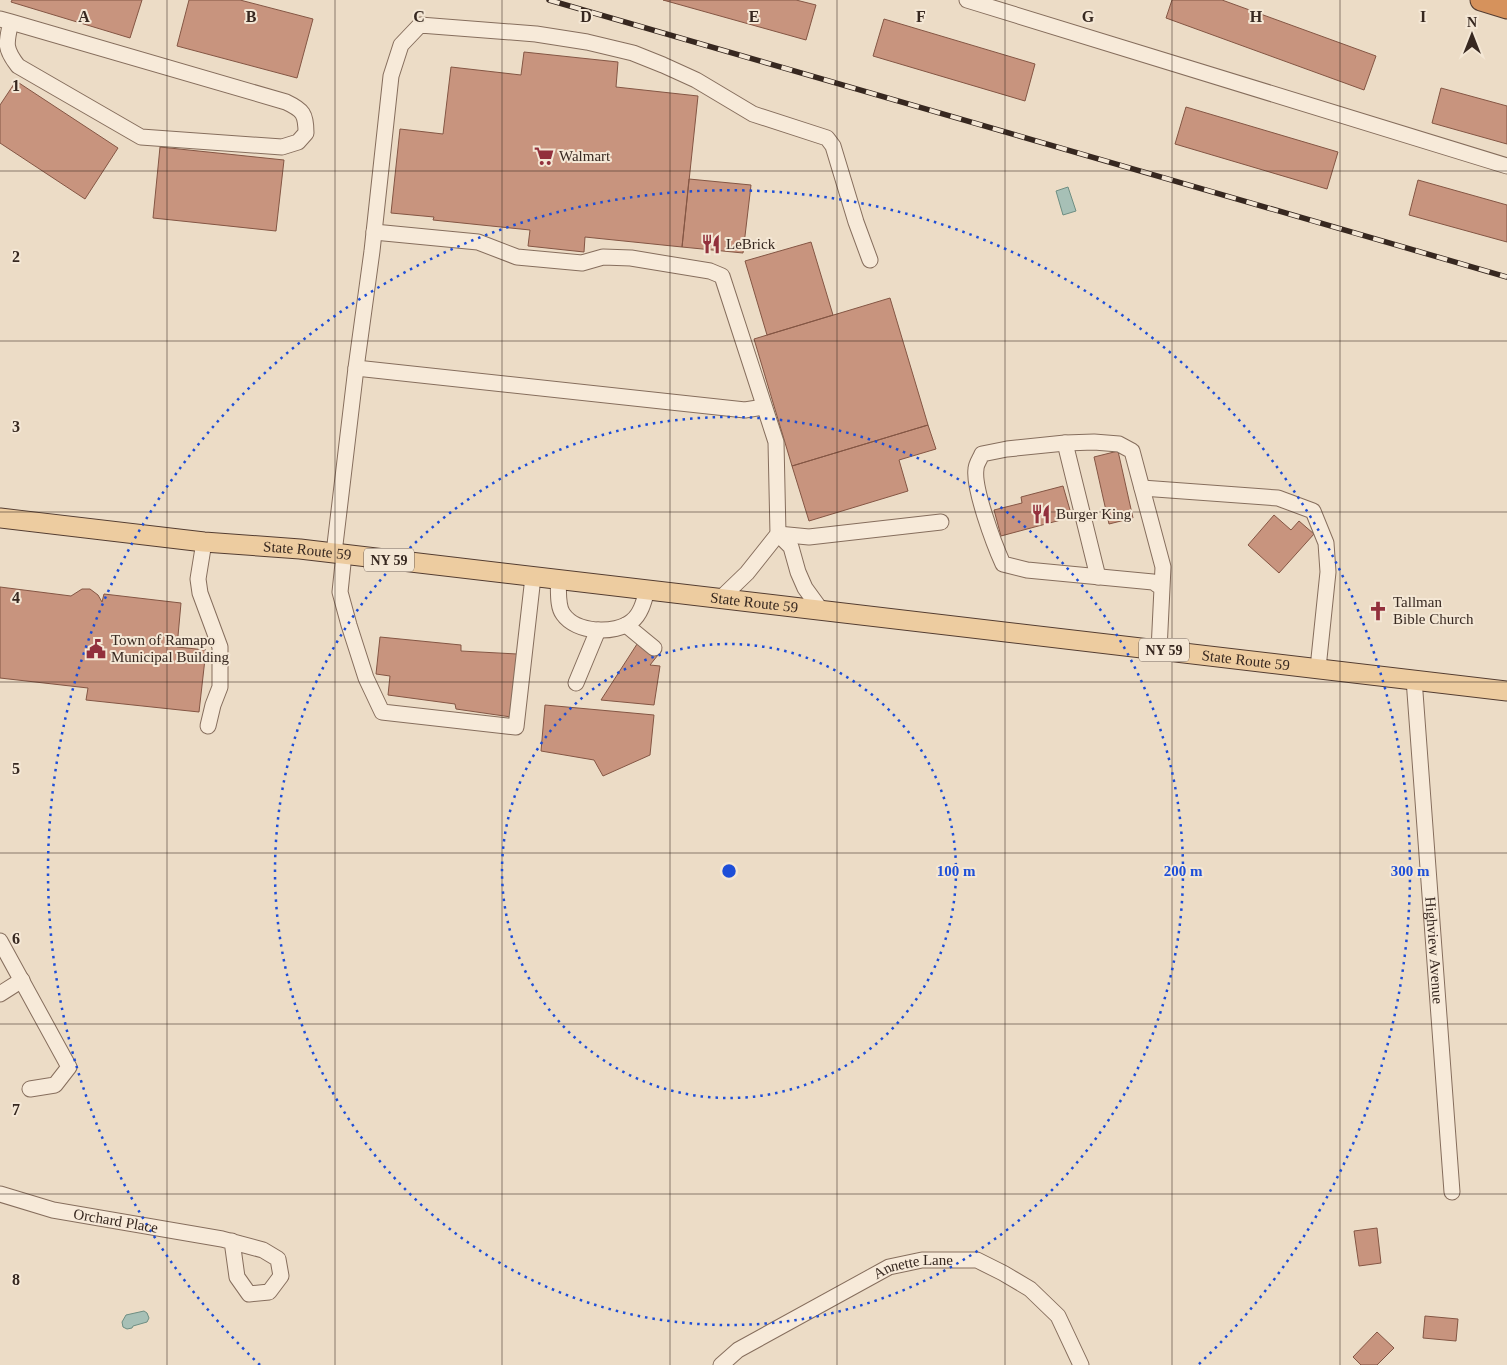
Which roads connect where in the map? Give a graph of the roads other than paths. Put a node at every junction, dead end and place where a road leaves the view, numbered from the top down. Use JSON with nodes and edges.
{"nodes":[{"id":1,"x":967,"y":0,"type":"edge"},
{"id":2,"x":1481,"y":0,"type":"edge"},
{"id":3,"x":1507,"y":8,"type":"edge"},
{"id":4,"x":6,"y":21,"type":"edge"},
{"id":5,"x":1507,"y":166,"type":"edge"},
{"id":6,"x":374,"y":232,"type":"junction"},
{"id":7,"x":870,"y":260,"type":"dead end"},
{"id":8,"x":356,"y":368,"type":"junction"},
{"id":9,"x":764,"y":407,"type":"junction"},
{"id":10,"x":1065,"y":443,"type":"junction"},
{"id":11,"x":1142,"y":488,"type":"junction"},
{"id":12,"x":0,"y":518,"type":"edge"},
{"id":13,"x":941,"y":522,"type":"dead end"},
{"id":14,"x":778,"y":534,"type":"junction"},
{"id":15,"x":204,"y":542,"type":"junction"},
{"id":16,"x":339,"y":554,"type":"junction"},
{"id":17,"x":533,"y":577,"type":"junction"},
{"id":18,"x":1098,"y":577,"type":"junction"},
{"id":19,"x":558,"y":580,"type":"junction"},
{"id":20,"x":1162,"y":588,"type":"junction"},
{"id":21,"x":647,"y":590,"type":"junction"},
{"id":22,"x":720,"y":598,"type":"junction"},
{"id":23,"x":821,"y":610,"type":"junction"},
{"id":24,"x":626,"y":625,"type":"junction"},
{"id":25,"x":598,"y":630,"type":"junction"},
{"id":26,"x":654,"y":648,"type":"dead end"},
{"id":27,"x":1159,"y":650,"type":"junction"},
{"id":28,"x":1318,"y":668,"type":"junction"},
{"id":29,"x":1414,"y":679,"type":"junction"},
{"id":30,"x":576,"y":683,"type":"dead end"},
{"id":31,"x":1507,"y":690,"type":"edge"},
{"id":32,"x":208,"y":726,"type":"dead end"},
{"id":33,"x":0,"y":941,"type":"edge"},
{"id":34,"x":22,"y":980,"type":"junction"},
{"id":35,"x":0,"y":994,"type":"edge"},
{"id":36,"x":30,"y":1089,"type":"dead end"},
{"id":37,"x":1452,"y":1192,"type":"dead end"},
{"id":38,"x":0,"y":1194,"type":"edge"},
{"id":39,"x":232,"y":1241,"type":"dead end"},
{"id":40,"x":721,"y":1365,"type":"edge"},
{"id":41,"x":1081,"y":1365,"type":"edge"}],
"edges":[{"from":1,"to":5,"type":"street"},
{"from":2,"to":3,"type":"highway"},
{"from":4,"to":4,"type":"street"},
{"from":6,"to":7,"type":"street"},
{"from":6,"to":8,"type":"street"},
{"from":6,"to":9,"type":"street"},
{"from":8,"to":9,"type":"street"},
{"from":8,"to":16,"type":"street"},
{"from":9,"to":14,"type":"street"},
{"from":10,"to":11,"type":"street"},
{"from":10,"to":18,"type":"street"},
{"from":10,"to":18,"type":"street"},
{"from":11,"to":20,"type":"street"},
{"from":11,"to":28,"type":"street"},
{"from":12,"to":15,"type":"main road","name":"State Route 59","number":"NY 59"},
{"from":13,"to":14,"type":"street"},
{"from":14,"to":22,"type":"street"},
{"from":14,"to":23,"type":"street"},
{"from":15,"to":16,"type":"main road","name":"State Route 59","number":"NY 59"},
{"from":15,"to":32,"type":"street"},
{"from":16,"to":17,"type":"main road","name":"State Route 59","number":"NY 59"},
{"from":16,"to":17,"type":"street"},
{"from":17,"to":19,"type":"main road","name":"State Route 59","number":"NY 59"},
{"from":18,"to":20,"type":"street"},
{"from":19,"to":21,"type":"main road","name":"State Route 59","number":"NY 59"},
{"from":19,"to":25,"type":"street"},
{"from":20,"to":27,"type":"street"},
{"from":21,"to":22,"type":"main road","name":"State Route 59","number":"NY 59"},
{"from":21,"to":24,"type":"street"},
{"from":22,"to":23,"type":"main road","name":"State Route 59","number":"NY 59"},
{"from":23,"to":27,"type":"main road","name":"State Route 59","number":"NY 59"},
{"from":24,"to":25,"type":"street"},
{"from":24,"to":26,"type":"street"},
{"from":25,"to":30,"type":"street"},
{"from":27,"to":28,"type":"main road","name":"State Route 59","number":"NY 59"},
{"from":28,"to":29,"type":"main road","name":"State Route 59","number":"NY 59"},
{"from":29,"to":31,"type":"main road","name":"State Route 59","number":"NY 59"},
{"from":29,"to":37,"type":"street","name":"Highview Avenue"},
{"from":33,"to":34,"type":"street"},
{"from":34,"to":35,"type":"street"},
{"from":34,"to":36,"type":"street"},
{"from":38,"to":39,"type":"street","name":"Orchard Place"},
{"from":40,"to":41,"type":"street","name":"Annette Lane"}]}
